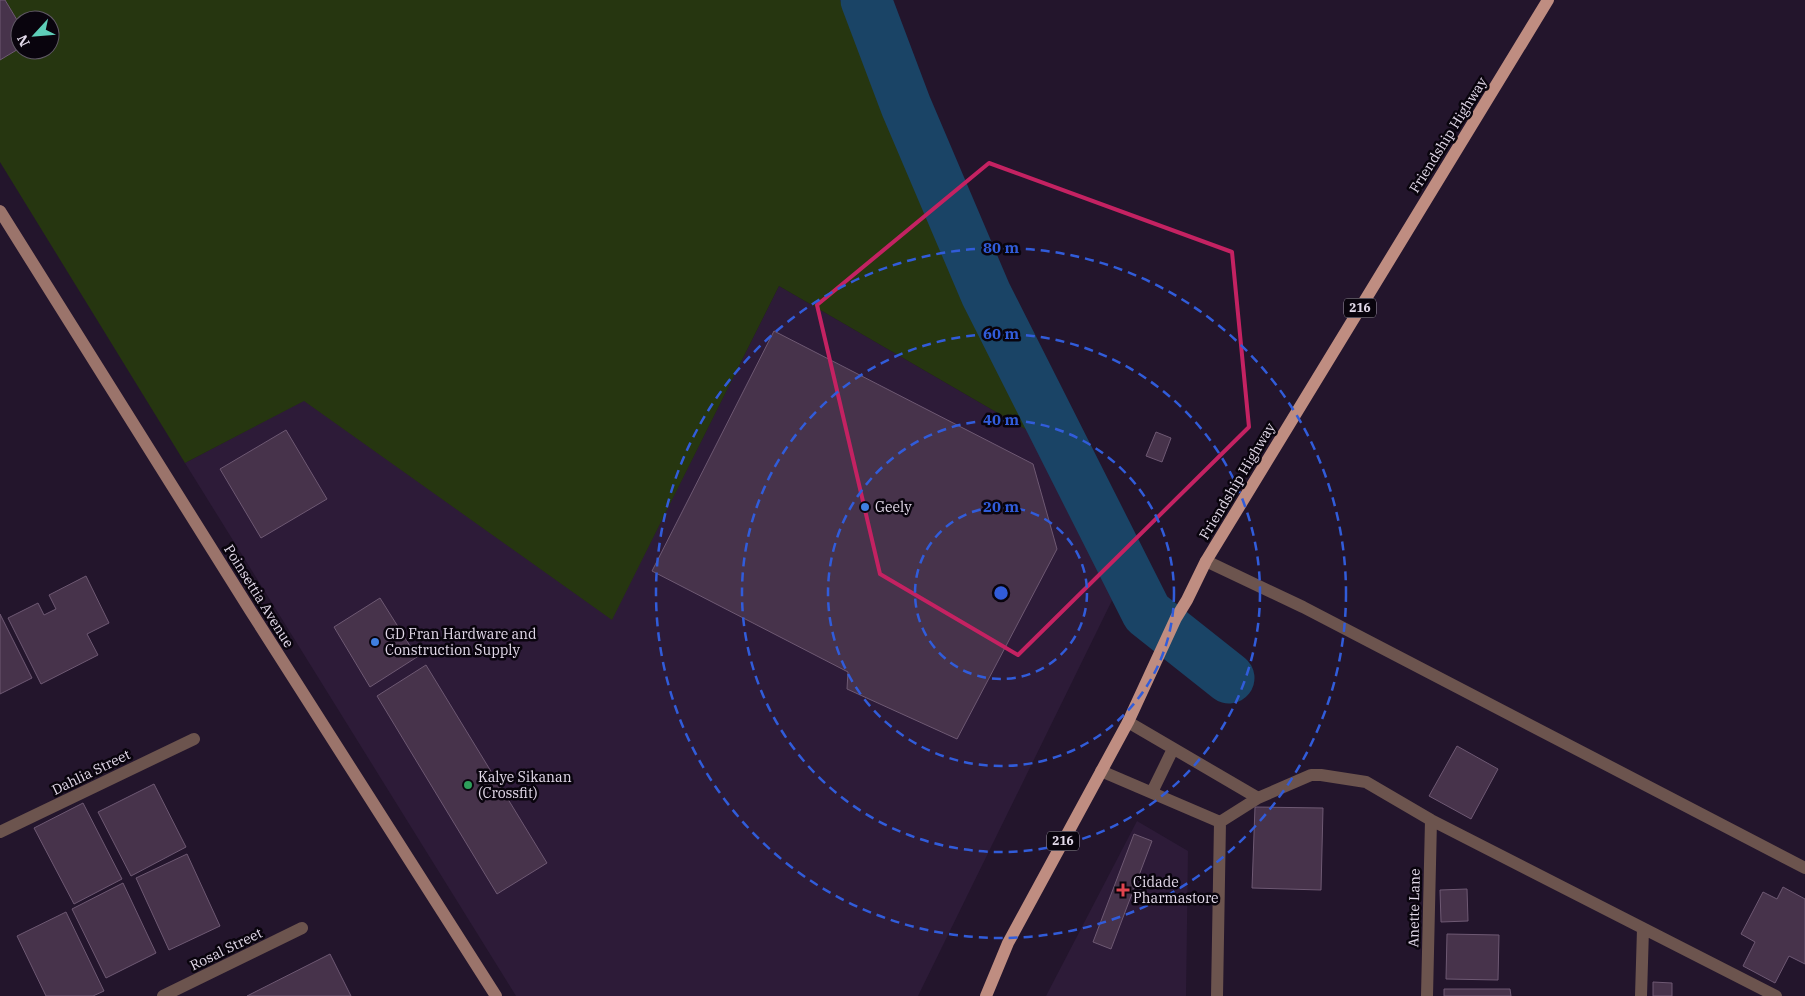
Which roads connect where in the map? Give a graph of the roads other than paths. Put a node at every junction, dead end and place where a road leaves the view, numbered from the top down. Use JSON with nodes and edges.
{"nodes":[{"id":1,"x":1548,"y":0,"type":"edge"},
{"id":2,"x":0,"y":211,"type":"edge"},
{"id":3,"x":1206,"y":561,"type":"junction"},
{"id":4,"x":1128,"y":722,"type":"junction"},
{"id":5,"x":194,"y":739,"type":"dead end"},
{"id":6,"x":1173,"y":749,"type":"junction"},
{"id":7,"x":1100,"y":771,"type":"junction"},
{"id":8,"x":1152,"y":792,"type":"junction"},
{"id":9,"x":1258,"y":798,"type":"junction"},
{"id":10,"x":1431,"y":820,"type":"junction"},
{"id":11,"x":1220,"y":822,"type":"junction"},
{"id":12,"x":0,"y":832,"type":"edge"},
{"id":13,"x":1805,"y":868,"type":"edge"},
{"id":14,"x":302,"y":928,"type":"dead end"},
{"id":15,"x":1643,"y":929,"type":"junction"},
{"id":16,"x":163,"y":996,"type":"edge"},
{"id":17,"x":496,"y":996,"type":"edge"},
{"id":18,"x":986,"y":996,"type":"edge"},
{"id":19,"x":1217,"y":996,"type":"edge"},
{"id":20,"x":1427,"y":996,"type":"edge"},
{"id":21,"x":1642,"y":996,"type":"edge"},
{"id":22,"x":1776,"y":996,"type":"edge"}],
"edges":[{"from":1,"to":3,"type":"main road","name":"Friendship Highway","number":"216"},
{"from":2,"to":17,"type":"main road","name":"Poinsettia Avenue"},
{"from":3,"to":4,"type":"main road","name":"Friendship Highway","number":"216"},
{"from":3,"to":13,"type":"street"},
{"from":4,"to":6,"type":"street"},
{"from":4,"to":7,"type":"main road","name":"Friendship Highway","number":"216"},
{"from":5,"to":12,"type":"street","name":"Dahlia Street"},
{"from":6,"to":8,"type":"street"},
{"from":6,"to":9,"type":"street"},
{"from":7,"to":8,"type":"street"},
{"from":7,"to":18,"type":"main road","name":"Friendship Highway","number":"216"},
{"from":8,"to":11,"type":"street"},
{"from":9,"to":10,"type":"street"},
{"from":9,"to":11,"type":"street"},
{"from":10,"to":15,"type":"street"},
{"from":10,"to":20,"type":"street","name":"Anette Lane"},
{"from":11,"to":19,"type":"street"},
{"from":14,"to":16,"type":"street","name":"Rosal Street"},
{"from":15,"to":21,"type":"street"},
{"from":15,"to":22,"type":"street"}]}
